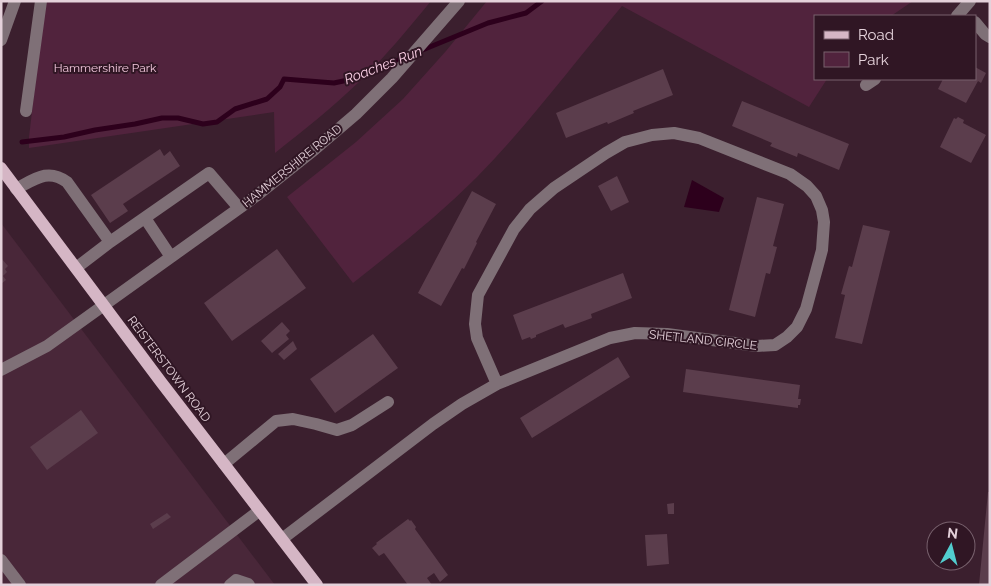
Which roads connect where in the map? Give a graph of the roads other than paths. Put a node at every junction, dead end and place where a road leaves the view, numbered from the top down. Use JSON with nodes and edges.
{"nodes":[{"id":1,"x":15,"y":1,"type":"edge"},
{"id":2,"x":41,"y":1,"type":"edge"},
{"id":3,"x":459,"y":1,"type":"edge"},
{"id":4,"x":976,"y":23,"type":"edge"},
{"id":5,"x":990,"y":37,"type":"edge"},
{"id":6,"x":1,"y":40,"type":"edge"},
{"id":7,"x":26,"y":111,"type":"dead end"},
{"id":8,"x":1,"y":168,"type":"edge"},
{"id":9,"x":16,"y":189,"type":"junction"},
{"id":10,"x":239,"y":208,"type":"junction"},
{"id":11,"x":145,"y":218,"type":"junction"},
{"id":12,"x":110,"y":242,"type":"junction"},
{"id":13,"x":171,"y":256,"type":"junction"},
{"id":14,"x":76,"y":268,"type":"junction"},
{"id":15,"x":104,"y":305,"type":"junction"},
{"id":16,"x":1,"y":370,"type":"edge"},
{"id":17,"x":497,"y":384,"type":"junction"},
{"id":18,"x":388,"y":402,"type":"dead end"},
{"id":19,"x":224,"y":464,"type":"junction"},
{"id":20,"x":259,"y":510,"type":"junction"},
{"id":21,"x":282,"y":539,"type":"junction"},
{"id":22,"x":1,"y":560,"type":"edge"},
{"id":23,"x":20,"y":585,"type":"edge"},
{"id":24,"x":161,"y":585,"type":"edge"},
{"id":25,"x":230,"y":585,"type":"edge"},
{"id":26,"x":249,"y":585,"type":"edge"},
{"id":27,"x":317,"y":585,"type":"edge"}],
"edges":[{"from":1,"to":6,"type":"street"},
{"from":2,"to":7,"type":"street"},
{"from":3,"to":10,"type":"street","name":"HAMMERSHIRE ROAD"},
{"from":4,"to":5,"type":"street"},
{"from":8,"to":9,"type":"main road","name":"REISTERSTOWN ROAD"},
{"from":9,"to":12,"type":"street"},
{"from":9,"to":14,"type":"main road","name":"REISTERSTOWN ROAD"},
{"from":10,"to":11,"type":"street"},
{"from":10,"to":13,"type":"street","name":"HAMMERSHIRE ROAD"},
{"from":11,"to":12,"type":"street"},
{"from":11,"to":13,"type":"street"},
{"from":12,"to":14,"type":"street"},
{"from":13,"to":15,"type":"street","name":"HAMMERSHIRE ROAD"},
{"from":14,"to":15,"type":"main road","name":"REISTERSTOWN ROAD"},
{"from":15,"to":16,"type":"street","name":"HAMMERSHIRE ROAD"},
{"from":15,"to":19,"type":"main road","name":"REISTERSTOWN ROAD"},
{"from":17,"to":17,"type":"street","name":"SHETLAND CIRCLE"},
{"from":17,"to":21,"type":"street","name":"SHETLAND CIRCLE"},
{"from":18,"to":19,"type":"street"},
{"from":19,"to":20,"type":"main road","name":"REISTERSTOWN ROAD"},
{"from":20,"to":21,"type":"main road","name":"REISTERSTOWN ROAD"},
{"from":20,"to":24,"type":"street"},
{"from":21,"to":27,"type":"main road","name":"REISTERSTOWN ROAD"},
{"from":22,"to":23,"type":"street"},
{"from":25,"to":26,"type":"street"}]}
